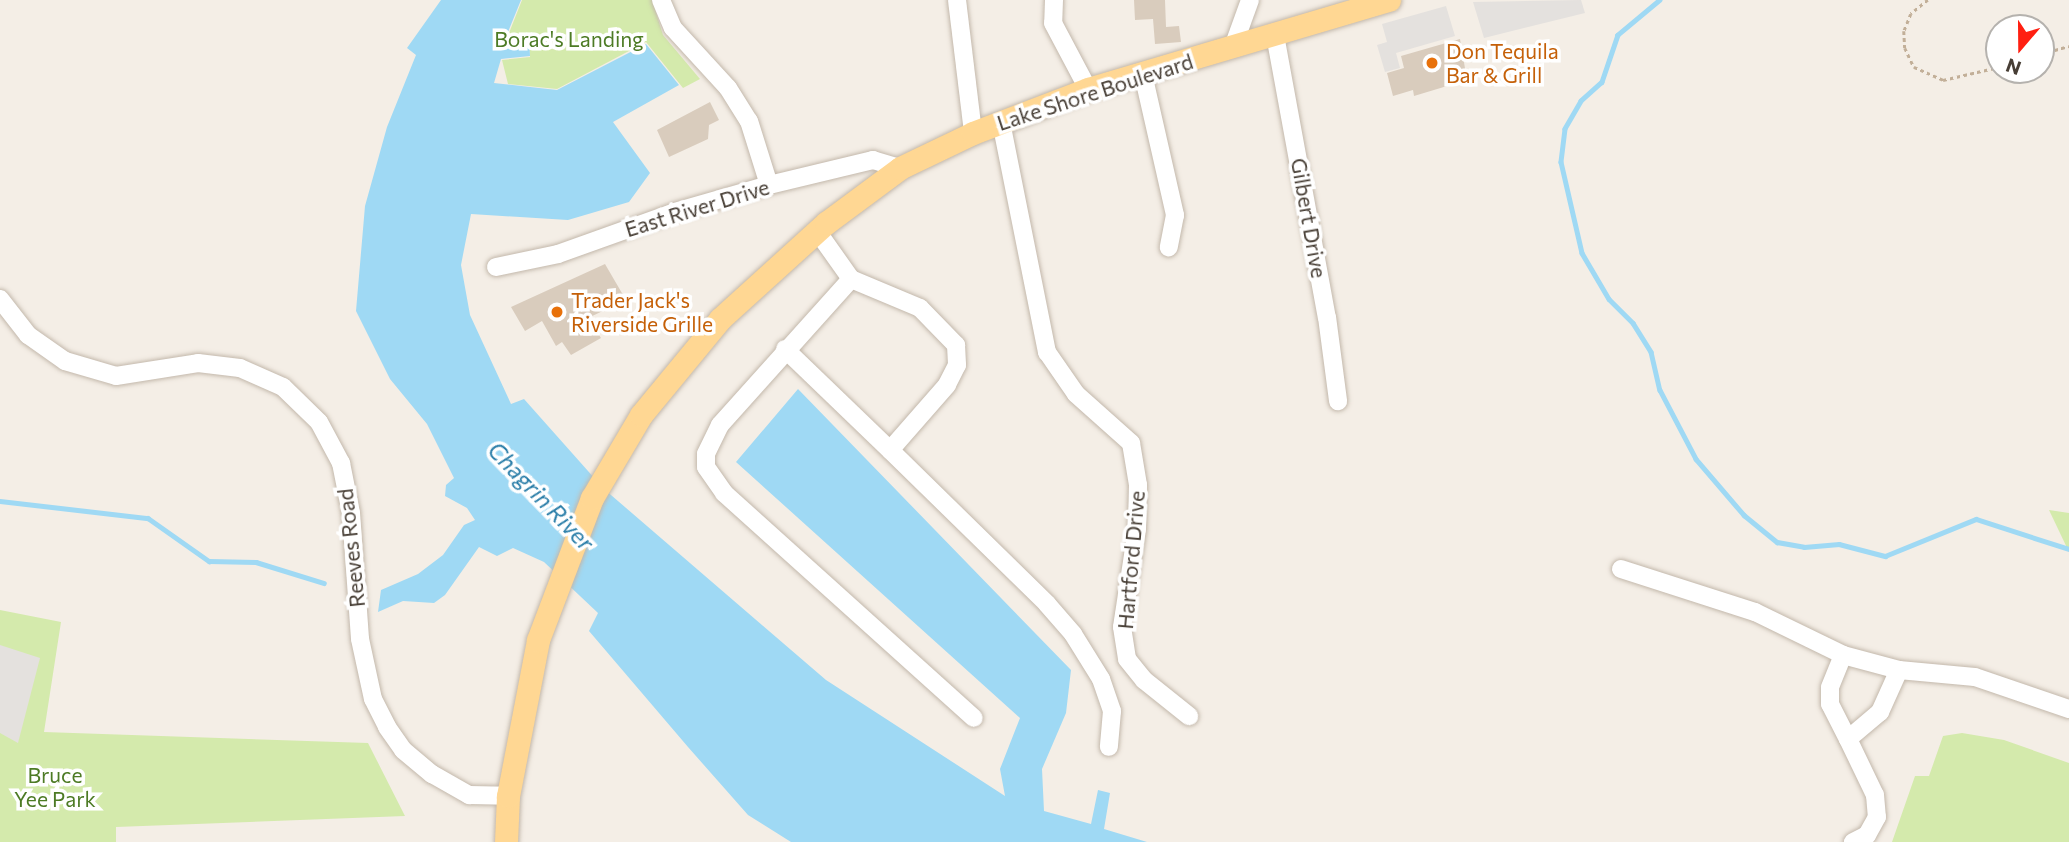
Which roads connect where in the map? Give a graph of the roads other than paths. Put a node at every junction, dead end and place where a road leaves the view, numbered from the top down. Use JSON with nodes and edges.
{"nodes":[{"id":1,"x":661,"y":0,"type":"edge"},
{"id":2,"x":957,"y":0,"type":"edge"},
{"id":3,"x":1054,"y":0,"type":"edge"},
{"id":4,"x":1250,"y":0,"type":"edge"},
{"id":5,"x":1389,"y":0,"type":"edge"},
{"id":6,"x":1275,"y":34,"type":"junction"},
{"id":7,"x":1233,"y":47,"type":"junction"},
{"id":8,"x":1143,"y":74,"type":"junction"},
{"id":9,"x":1088,"y":89,"type":"junction"},
{"id":10,"x":1001,"y":122,"type":"junction"},
{"id":11,"x":973,"y":133,"type":"junction"},
{"id":12,"x":900,"y":167,"type":"junction"},
{"id":13,"x":769,"y":185,"type":"junction"},
{"id":14,"x":817,"y":231,"type":"junction"},
{"id":15,"x":1169,"y":247,"type":"dead end"},
{"id":16,"x":496,"y":267,"type":"dead end"},
{"id":17,"x":851,"y":279,"type":"junction"},
{"id":18,"x":0,"y":299,"type":"edge"},
{"id":19,"x":785,"y":349,"type":"junction"},
{"id":20,"x":1338,"y":401,"type":"dead end"},
{"id":21,"x":890,"y":450,"type":"junction"},
{"id":22,"x":1621,"y":569,"type":"dead end"},
{"id":23,"x":1843,"y":655,"type":"junction"},
{"id":24,"x":1899,"y":670,"type":"junction"},
{"id":25,"x":2069,"y":709,"type":"edge"},
{"id":26,"x":1189,"y":716,"type":"dead end"},
{"id":27,"x":974,"y":718,"type":"dead end"},
{"id":28,"x":1848,"y":739,"type":"junction"},
{"id":29,"x":1109,"y":747,"type":"dead end"},
{"id":30,"x":508,"y":796,"type":"junction"},
{"id":31,"x":506,"y":842,"type":"edge"},
{"id":32,"x":1853,"y":842,"type":"edge"}],
"edges":[{"from":1,"to":13,"type":"street"},
{"from":2,"to":11,"type":"street"},
{"from":3,"to":9,"type":"street"},
{"from":4,"to":7,"type":"street"},
{"from":5,"to":6,"type":"main road","name":"Lake Shore Boulevard"},
{"from":6,"to":7,"type":"main road","name":"Lake Shore Boulevard"},
{"from":6,"to":20,"type":"street","name":"Gilbert Drive"},
{"from":7,"to":8,"type":"main road","name":"Lake Shore Boulevard"},
{"from":8,"to":9,"type":"main road","name":"Lake Shore Boulevard"},
{"from":8,"to":15,"type":"street"},
{"from":9,"to":10,"type":"main road","name":"Lake Shore Boulevard"},
{"from":10,"to":11,"type":"main road","name":"Lake Shore Boulevard"},
{"from":10,"to":26,"type":"street","name":"Hartford Drive"},
{"from":11,"to":12,"type":"main road","name":"Lake Shore Boulevard"},
{"from":12,"to":13,"type":"street","name":"East River Drive"},
{"from":12,"to":14,"type":"main road","name":"Lake Shore Boulevard"},
{"from":13,"to":16,"type":"street","name":"East River Drive"},
{"from":14,"to":17,"type":"street"},
{"from":14,"to":30,"type":"main road","name":"Lake Shore Boulevard"},
{"from":17,"to":19,"type":"street"},
{"from":17,"to":21,"type":"street"},
{"from":18,"to":30,"type":"street","name":"Reeves Road"},
{"from":19,"to":21,"type":"street"},
{"from":19,"to":27,"type":"street"},
{"from":21,"to":29,"type":"street"},
{"from":22,"to":23,"type":"street"},
{"from":23,"to":24,"type":"street"},
{"from":23,"to":28,"type":"street"},
{"from":24,"to":25,"type":"street"},
{"from":24,"to":28,"type":"street"},
{"from":28,"to":32,"type":"street"},
{"from":30,"to":31,"type":"main road","name":"Lake Shore Boulevard"}]}
